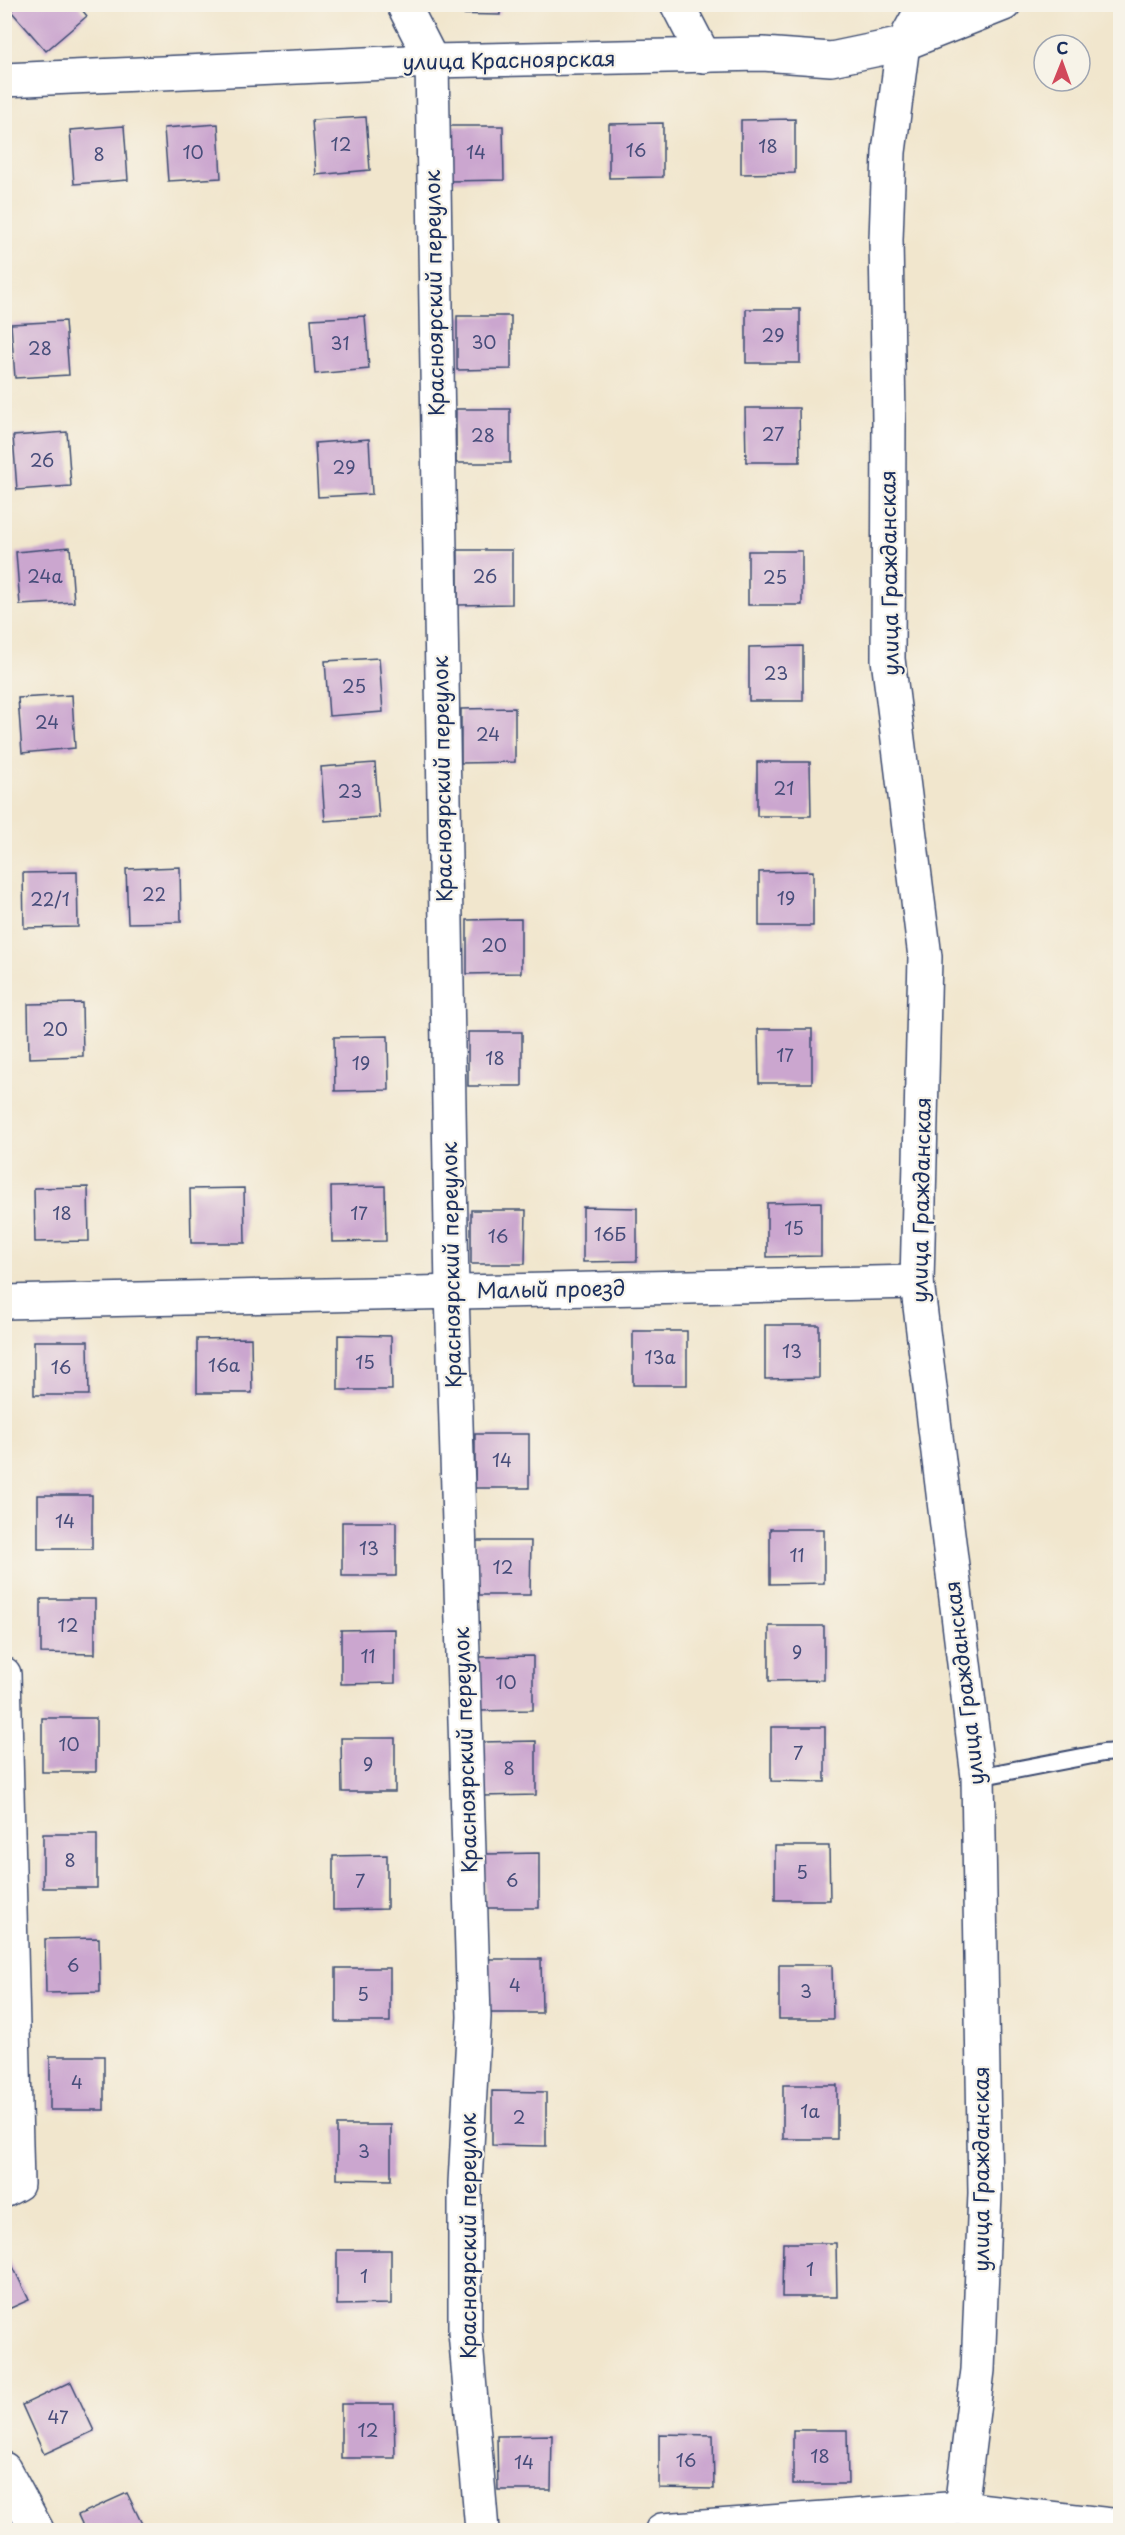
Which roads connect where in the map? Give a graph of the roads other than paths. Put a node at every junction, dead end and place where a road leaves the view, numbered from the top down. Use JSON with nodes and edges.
{"nodes":[{"id":1,"x":402,"y":4,"type":"edge"},
{"id":2,"x":676,"y":4,"type":"edge"},
{"id":3,"x":925,"y":4,"type":"edge"},
{"id":4,"x":1004,"y":4,"type":"edge"},
{"id":5,"x":903,"y":44,"type":"junction"},
{"id":6,"x":704,"y":56,"type":"junction"},
{"id":7,"x":432,"y":61,"type":"junction"},
{"id":8,"x":4,"y":80,"type":"edge"},
{"id":9,"x":917,"y":1282,"type":"junction"},
{"id":10,"x":452,"y":1292,"type":"junction"},
{"id":11,"x":4,"y":1302,"type":"edge"},
{"id":12,"x":4,"y":1674,"type":"edge"},
{"id":13,"x":1120,"y":1752,"type":"edge"},
{"id":14,"x":978,"y":1777,"type":"junction"},
{"id":15,"x":4,"y":2191,"type":"edge"},
{"id":16,"x":4,"y":2469,"type":"edge"},
{"id":17,"x":961,"y":2508,"type":"junction"},
{"id":18,"x":1120,"y":2526,"type":"edge"},
{"id":19,"x":37,"y":2530,"type":"edge"},
{"id":20,"x":482,"y":2530,"type":"edge"},
{"id":21,"x":662,"y":2530,"type":"edge"}],
"edges":[{"from":1,"to":7,"type":"street","name":"Красноярский переулок"},
{"from":2,"to":6,"type":"street"},
{"from":3,"to":5,"type":"street","name":"улица Гражданская"},
{"from":4,"to":5,"type":"street","name":"улица Красноярская"},
{"from":5,"to":6,"type":"street","name":"улица Красноярская"},
{"from":5,"to":9,"type":"street","name":"улица Гражданская"},
{"from":6,"to":7,"type":"street","name":"улица Красноярская"},
{"from":7,"to":8,"type":"street","name":"улица Красноярская"},
{"from":7,"to":10,"type":"street","name":"Красноярский переулок"},
{"from":9,"to":10,"type":"street","name":"Малый проезд"},
{"from":9,"to":14,"type":"street","name":"улица Гражданская"},
{"from":10,"to":11,"type":"street","name":"Малый проезд"},
{"from":10,"to":20,"type":"street","name":"Красноярский переулок"},
{"from":12,"to":15,"type":"street"},
{"from":13,"to":14,"type":"lane"},
{"from":14,"to":17,"type":"street","name":"улица Гражданская"},
{"from":16,"to":19,"type":"street"},
{"from":17,"to":18,"type":"street"},
{"from":17,"to":21,"type":"street"}]}
